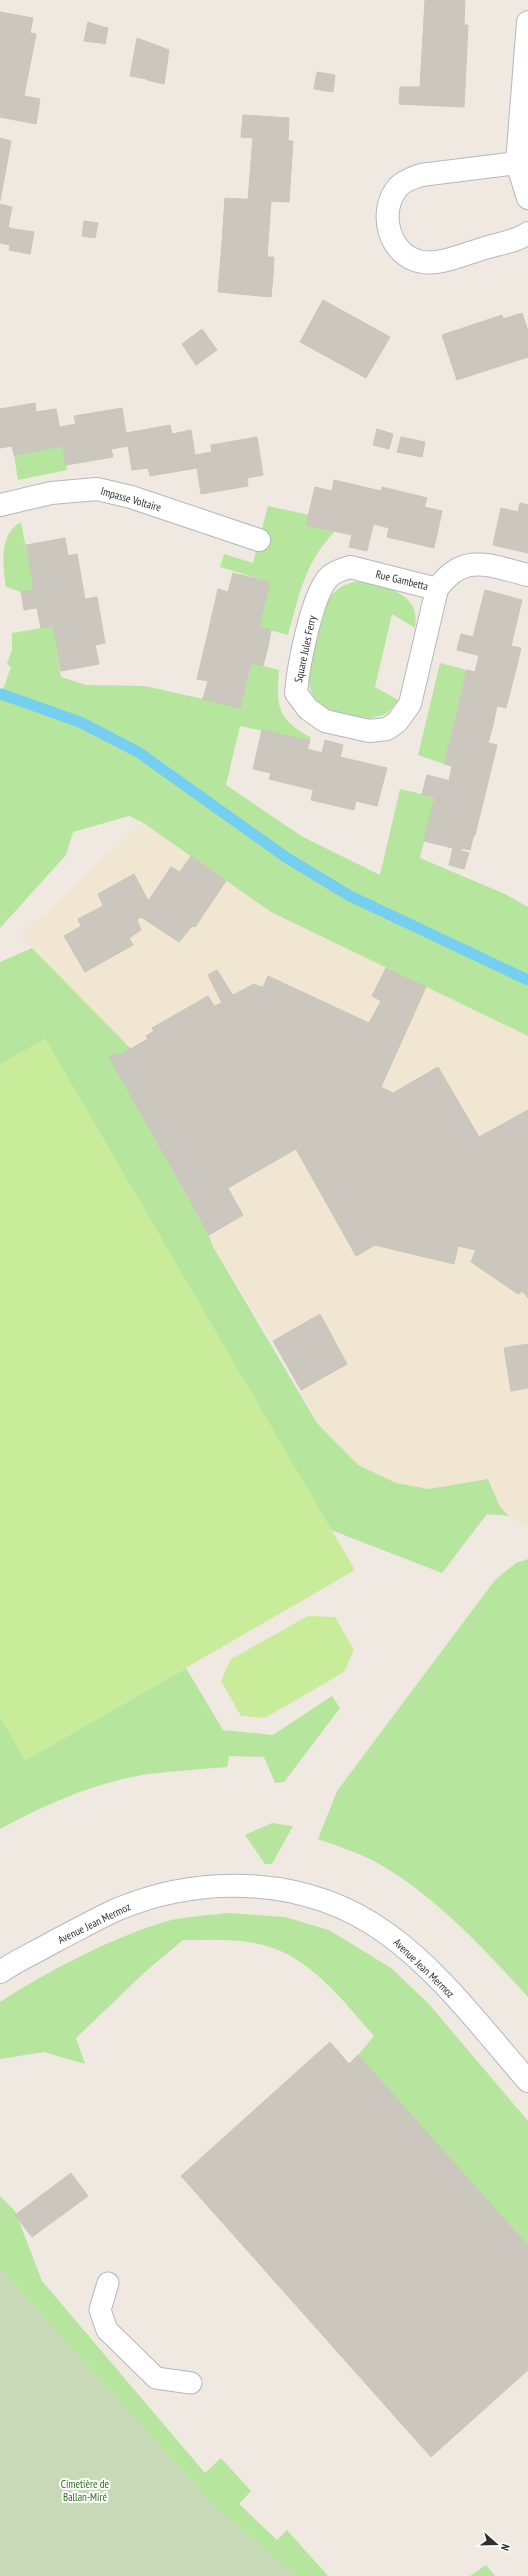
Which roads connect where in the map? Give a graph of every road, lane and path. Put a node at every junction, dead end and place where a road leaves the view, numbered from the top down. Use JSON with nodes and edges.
{"nodes":[{"id":1,"x":528,"y":22,"type":"edge"},
{"id":2,"x":517,"y":163,"type":"junction"},
{"id":3,"x":528,"y":198,"type":"edge"},
{"id":4,"x":528,"y":233,"type":"edge"},
{"id":5,"x":0,"y":505,"type":"edge"},
{"id":6,"x":259,"y":540,"type":"dead end"},
{"id":7,"x":360,"y":569,"type":"joint"},
{"id":8,"x":528,"y":575,"type":"edge"},
{"id":9,"x":437,"y":589,"type":"junction"},
{"id":10,"x":0,"y":1972,"type":"edge"},
{"id":11,"x":528,"y":2081,"type":"edge"},
{"id":12,"x":108,"y":2283,"type":"dead end"},
{"id":13,"x":191,"y":2383,"type":"dead end"}],
"edges":[{"from":1,"to":2,"type":"street"},
{"from":2,"to":3,"type":"street"},
{"from":2,"to":4,"type":"street"},
{"from":5,"to":6,"type":"street","name":"Impasse Voltaire"},
{"from":7,"to":9,"type":"street","name":"Rue Gambetta"},
{"from":7,"to":9,"type":"street","name":"Square Jules Ferry"},
{"from":8,"to":9,"type":"street","name":"Rue Gambetta"},
{"from":10,"to":11,"type":"street","name":"Avenue Jean Mermoz"},
{"from":12,"to":13,"type":"lane"}]}
